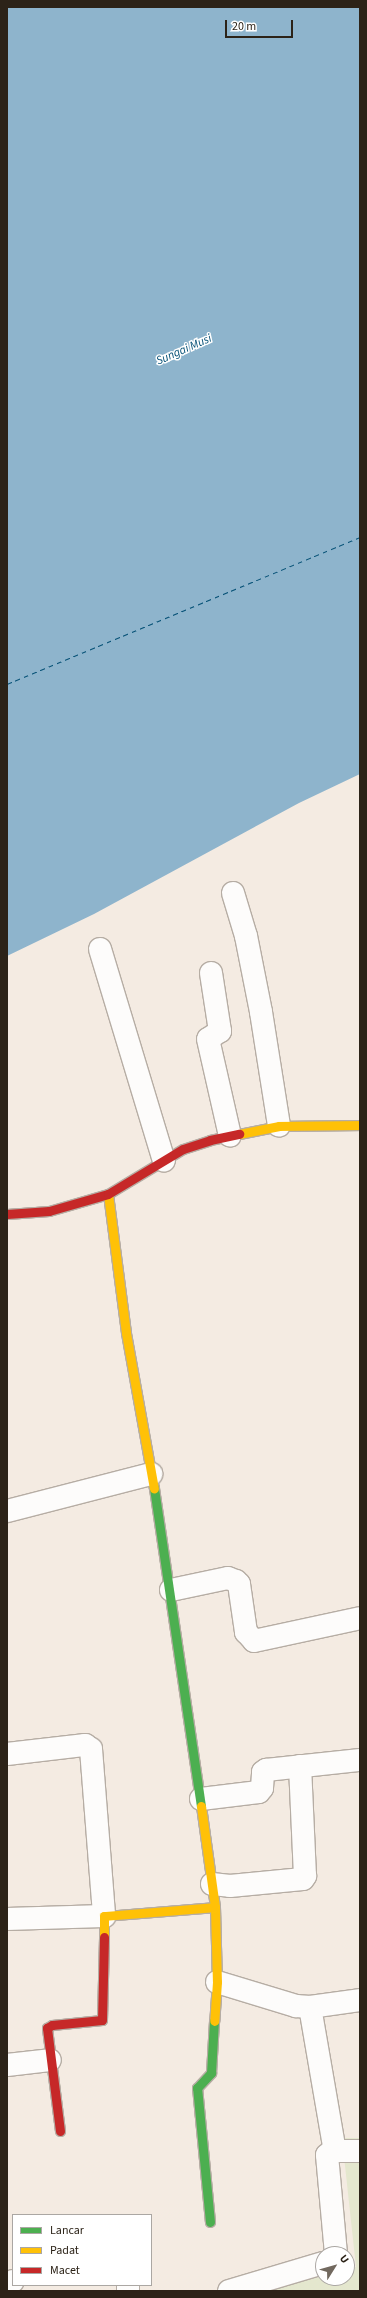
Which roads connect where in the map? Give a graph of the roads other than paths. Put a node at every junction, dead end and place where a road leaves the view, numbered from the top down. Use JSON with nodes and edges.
{"nodes":[{"id":1,"x":233,"y":893,"type":"dead end"},
{"id":2,"x":100,"y":949,"type":"dead end"},
{"id":3,"x":211,"y":973,"type":"dead end"},
{"id":4,"x":278,"y":1126,"type":"junction"},
{"id":5,"x":360,"y":1126,"type":"edge"},
{"id":6,"x":230,"y":1136,"type":"junction"},
{"id":7,"x":164,"y":1161,"type":"junction"},
{"id":8,"x":106,"y":1195,"type":"junction"},
{"id":9,"x":7,"y":1214,"type":"edge"},
{"id":10,"x":151,"y":1474,"type":"junction"},
{"id":11,"x":7,"y":1511,"type":"edge"},
{"id":12,"x":171,"y":1590,"type":"junction"},
{"id":13,"x":360,"y":1618,"type":"edge"},
{"id":14,"x":7,"y":1754,"type":"edge"},
{"id":15,"x":360,"y":1760,"type":"edge"},
{"id":16,"x":300,"y":1766,"type":"junction"},
{"id":17,"x":201,"y":1799,"type":"junction"},
{"id":18,"x":212,"y":1884,"type":"junction"},
{"id":19,"x":215,"y":1907,"type":"junction"},
{"id":20,"x":110,"y":1915,"type":"junction"},
{"id":21,"x":7,"y":1919,"type":"edge"},
{"id":22,"x":217,"y":1982,"type":"junction"},
{"id":23,"x":360,"y":2000,"type":"edge"},
{"id":24,"x":310,"y":2007,"type":"junction"},
{"id":25,"x":50,"y":2060,"type":"junction"},
{"id":26,"x":7,"y":2065,"type":"edge"},
{"id":27,"x":60,"y":2131,"type":"dead end"},
{"id":28,"x":335,"y":2151,"type":"junction"},
{"id":29,"x":360,"y":2151,"type":"edge"},
{"id":30,"x":210,"y":2222,"type":"dead end"},
{"id":31,"x":335,"y":2246,"type":"edge"},
{"id":32,"x":315,"y":2265,"type":"edge"},
{"id":33,"x":228,"y":2291,"type":"edge"}],
"edges":[{"from":1,"to":4,"type":"street"},
{"from":2,"to":7,"type":"street"},
{"from":3,"to":6,"type":"street"},
{"from":4,"to":5,"type":"street"},
{"from":4,"to":6,"type":"street"},
{"from":6,"to":7,"type":"street"},
{"from":7,"to":8,"type":"street"},
{"from":8,"to":9,"type":"street"},
{"from":8,"to":10,"type":"street"},
{"from":10,"to":11,"type":"street"},
{"from":10,"to":12,"type":"street"},
{"from":12,"to":13,"type":"street"},
{"from":12,"to":17,"type":"street"},
{"from":14,"to":20,"type":"street"},
{"from":15,"to":16,"type":"street"},
{"from":16,"to":17,"type":"street"},
{"from":16,"to":18,"type":"street"},
{"from":17,"to":18,"type":"street"},
{"from":18,"to":19,"type":"street"},
{"from":19,"to":20,"type":"street"},
{"from":19,"to":22,"type":"street"},
{"from":20,"to":21,"type":"street"},
{"from":20,"to":25,"type":"street"},
{"from":22,"to":24,"type":"street"},
{"from":22,"to":30,"type":"street"},
{"from":23,"to":24,"type":"street"},
{"from":24,"to":28,"type":"street"},
{"from":25,"to":26,"type":"street"},
{"from":25,"to":27,"type":"street"},
{"from":28,"to":29,"type":"street"},
{"from":28,"to":31,"type":"street"},
{"from":32,"to":33,"type":"street"}]}
